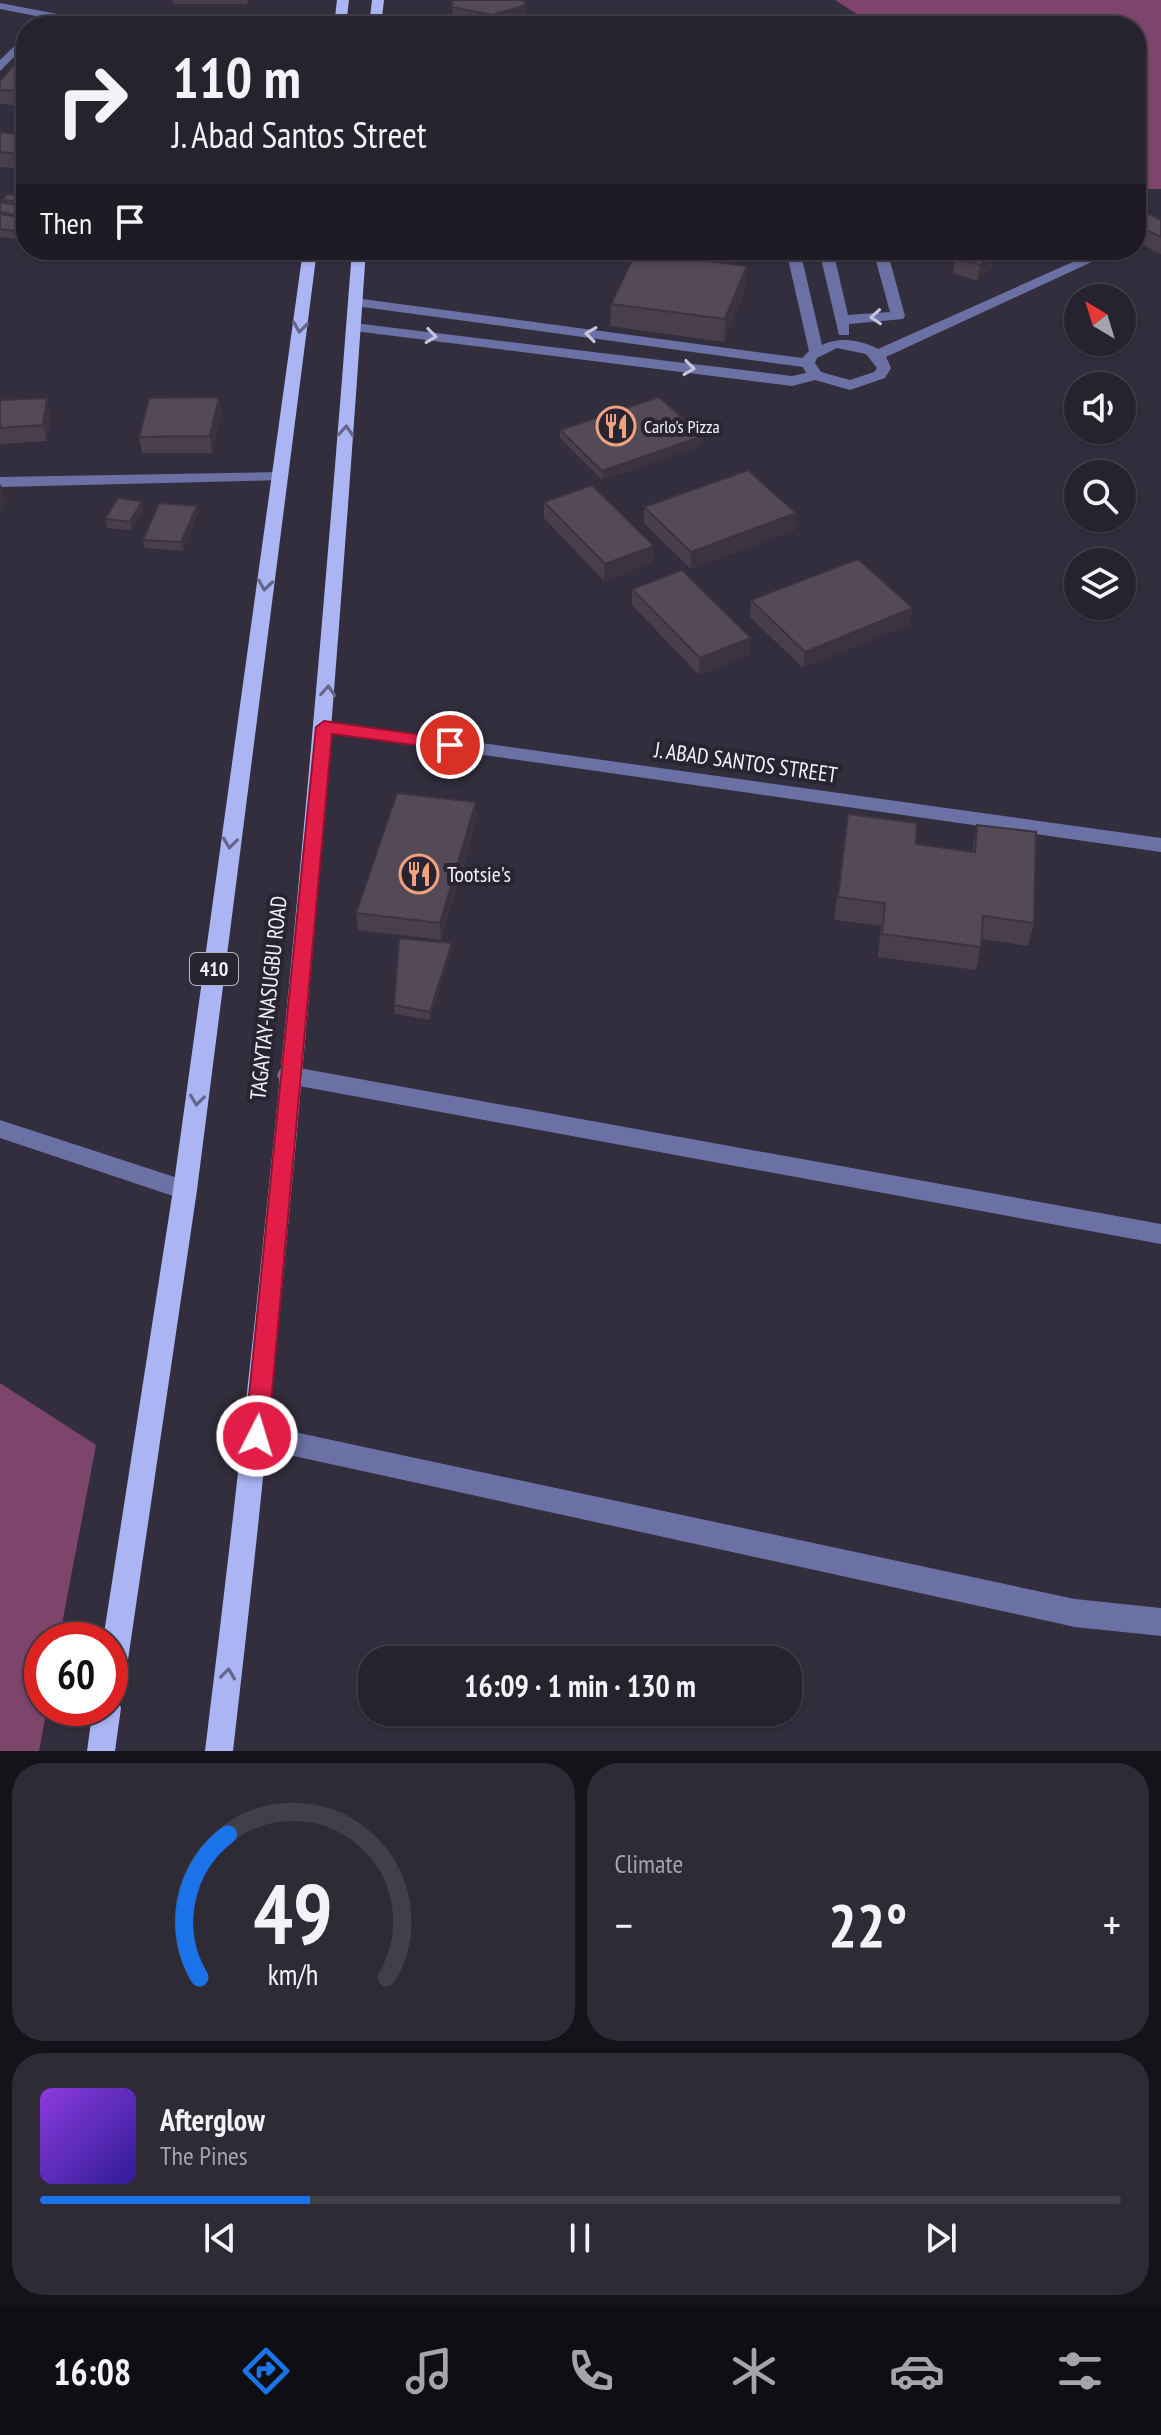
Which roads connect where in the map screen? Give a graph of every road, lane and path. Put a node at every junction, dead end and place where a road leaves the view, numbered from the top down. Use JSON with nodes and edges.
{"nodes":[{"id":1,"x":0,"y":6,"type":"edge"},
{"id":2,"x":25,"y":16,"type":"edge"},
{"id":3,"x":16,"y":49,"type":"edge"},
{"id":4,"x":0,"y":67,"type":"edge"},
{"id":5,"x":309,"y":260,"type":"edge"},
{"id":6,"x":358,"y":260,"type":"edge"},
{"id":7,"x":795,"y":260,"type":"edge"},
{"id":8,"x":828,"y":260,"type":"edge"},
{"id":9,"x":883,"y":260,"type":"edge"},
{"id":10,"x":1089,"y":260,"type":"dead end"},
{"id":11,"x":355,"y":302,"type":"junction"},
{"id":12,"x":841,"y":320,"type":"junction"},
{"id":13,"x":354,"y":327,"type":"junction"},
{"id":14,"x":847,"y":344,"type":"junction"},
{"id":15,"x":877,"y":355,"type":"junction"},
{"id":16,"x":813,"y":363,"type":"junction"},
{"id":17,"x":280,"y":477,"type":"junction"},
{"id":18,"x":0,"y":482,"type":"edge"},
{"id":19,"x":324,"y":727,"type":"junction"},
{"id":20,"x":1161,"y":845,"type":"edge"},
{"id":21,"x":288,"y":1075,"type":"junction"},
{"id":22,"x":0,"y":1129,"type":"edge"},
{"id":23,"x":185,"y":1190,"type":"junction"},
{"id":24,"x":1161,"y":1234,"type":"edge"},
{"id":25,"x":257,"y":1436,"type":"junction"},
{"id":26,"x":120,"y":1622,"type":"edge"},
{"id":27,"x":1161,"y":1622,"type":"edge"},
{"id":28,"x":104,"y":1726,"type":"edge"},
{"id":29,"x":101,"y":1751,"type":"edge"},
{"id":30,"x":219,"y":1751,"type":"edge"}],
"edges":[{"from":1,"to":2,"type":"street"},
{"from":3,"to":4,"type":"street"},
{"from":5,"to":17,"type":"main road","number":"410","one_way":true},
{"from":6,"to":11,"type":"main road","name":"TAGAYTAY-NASUGBU ROAD"},
{"from":7,"to":16,"type":"street"},
{"from":8,"to":12,"type":"street"},
{"from":9,"to":12,"type":"street","one_way":true},
{"from":10,"to":15,"type":"street"},
{"from":11,"to":13,"type":"main road","name":"TAGAYTAY-NASUGBU ROAD"},
{"from":16,"to":11,"type":"street","one_way":true},
{"from":12,"to":14,"type":"street"},
{"from":13,"to":16,"type":"street","one_way":true},
{"from":19,"to":13,"type":"main road","name":"TAGAYTAY-NASUGBU ROAD","one_way":true},
{"from":14,"to":15,"type":"street"},
{"from":14,"to":16,"type":"street"},
{"from":15,"to":16,"type":"street"},
{"from":17,"to":18,"type":"street"},
{"from":17,"to":23,"type":"main road","number":"410","one_way":true},
{"from":19,"to":20,"type":"street","name":"J. ABAD SANTOS STREET"},
{"from":19,"to":21,"type":"main road","name":"TAGAYTAY-NASUGBU ROAD"},
{"from":21,"to":24,"type":"street"},
{"from":21,"to":25,"type":"main road","name":"TAGAYTAY-NASUGBU ROAD"},
{"from":22,"to":23,"type":"street"},
{"from":23,"to":26,"type":"main road","number":"410"},
{"from":25,"to":27,"type":"street"},
{"from":30,"to":25,"type":"main road","name":"TAGAYTAY-NASUGBU ROAD","one_way":true},
{"from":28,"to":29,"type":"main road"}]}
